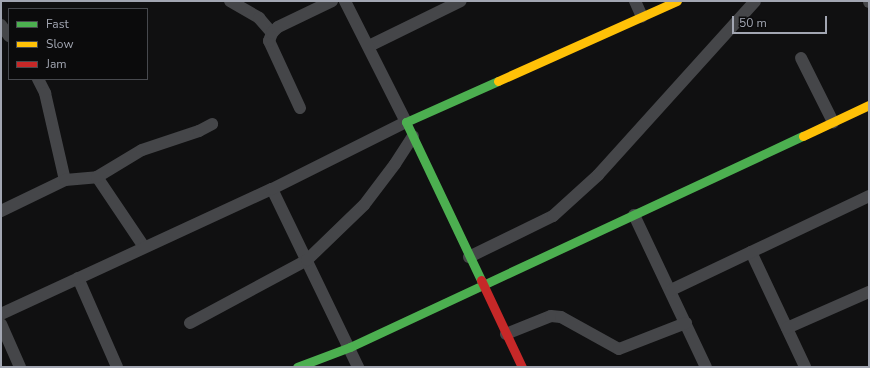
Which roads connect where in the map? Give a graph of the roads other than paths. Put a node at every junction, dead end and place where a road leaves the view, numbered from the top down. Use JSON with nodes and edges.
{"nodes":[{"id":1,"x":230,"y":1,"type":"edge"},
{"id":2,"x":332,"y":1,"type":"edge"},
{"id":3,"x":345,"y":1,"type":"edge"},
{"id":4,"x":461,"y":1,"type":"edge"},
{"id":5,"x":635,"y":1,"type":"edge"},
{"id":6,"x":677,"y":1,"type":"edge"},
{"id":7,"x":755,"y":1,"type":"edge"},
{"id":8,"x":642,"y":17,"type":"junction"},
{"id":9,"x":1,"y":25,"type":"edge"},
{"id":10,"x":272,"y":33,"type":"junction"},
{"id":11,"x":8,"y":35,"type":"edge"},
{"id":12,"x":368,"y":46,"type":"junction"},
{"id":13,"x":801,"y":58,"type":"dead end"},
{"id":14,"x":38,"y":80,"type":"edge"},
{"id":15,"x":869,"y":105,"type":"edge"},
{"id":16,"x":300,"y":108,"type":"dead end"},
{"id":17,"x":406,"y":122,"type":"junction"},
{"id":18,"x":832,"y":122,"type":"junction"},
{"id":19,"x":212,"y":124,"type":"dead end"},
{"id":20,"x":413,"y":136,"type":"junction"},
{"id":21,"x":97,"y":177,"type":"junction"},
{"id":22,"x":65,"y":180,"type":"junction"},
{"id":23,"x":272,"y":189,"type":"junction"},
{"id":24,"x":869,"y":196,"type":"edge"},
{"id":25,"x":1,"y":211,"type":"edge"},
{"id":26,"x":634,"y":215,"type":"junction"},
{"id":27,"x":144,"y":247,"type":"junction"},
{"id":28,"x":750,"y":252,"type":"junction"},
{"id":29,"x":469,"y":257,"type":"junction"},
{"id":30,"x":307,"y":260,"type":"junction"},
{"id":31,"x":78,"y":278,"type":"junction"},
{"id":32,"x":483,"y":284,"type":"junction"},
{"id":33,"x":671,"y":290,"type":"junction"},
{"id":34,"x":869,"y":292,"type":"edge"},
{"id":35,"x":1,"y":314,"type":"edge"},
{"id":36,"x":190,"y":323,"type":"dead end"},
{"id":37,"x":686,"y":323,"type":"junction"},
{"id":38,"x":1,"y":324,"type":"edge"},
{"id":39,"x":787,"y":328,"type":"junction"},
{"id":40,"x":506,"y":334,"type":"junction"},
{"id":41,"x":350,"y":347,"type":"junction"},
{"id":42,"x":20,"y":367,"type":"edge"},
{"id":43,"x":116,"y":367,"type":"edge"},
{"id":44,"x":297,"y":367,"type":"edge"},
{"id":45,"x":358,"y":367,"type":"edge"},
{"id":46,"x":522,"y":367,"type":"edge"},
{"id":47,"x":706,"y":367,"type":"edge"},
{"id":48,"x":805,"y":367,"type":"edge"}],
"edges":[{"from":1,"to":10,"type":"street"},
{"from":2,"to":10,"type":"street"},
{"from":3,"to":12,"type":"street"},
{"from":4,"to":12,"type":"street"},
{"from":5,"to":8,"type":"street"},
{"from":6,"to":8,"type":"street"},
{"from":7,"to":29,"type":"street"},
{"from":8,"to":17,"type":"street"},
{"from":9,"to":11,"type":"street"},
{"from":10,"to":16,"type":"street"},
{"from":12,"to":17,"type":"street"},
{"from":13,"to":18,"type":"street"},
{"from":14,"to":22,"type":"street"},
{"from":15,"to":18,"type":"street"},
{"from":17,"to":20,"type":"street"},
{"from":17,"to":23,"type":"street"},
{"from":18,"to":26,"type":"street"},
{"from":19,"to":21,"type":"street"},
{"from":20,"to":29,"type":"street"},
{"from":20,"to":30,"type":"street"},
{"from":21,"to":22,"type":"street"},
{"from":21,"to":27,"type":"street"},
{"from":22,"to":25,"type":"street"},
{"from":23,"to":27,"type":"street"},
{"from":23,"to":30,"type":"street"},
{"from":24,"to":28,"type":"street"},
{"from":26,"to":32,"type":"street"},
{"from":26,"to":33,"type":"street"},
{"from":27,"to":31,"type":"street"},
{"from":28,"to":33,"type":"street"},
{"from":28,"to":39,"type":"street"},
{"from":29,"to":32,"type":"street"},
{"from":30,"to":36,"type":"street"},
{"from":30,"to":41,"type":"street"},
{"from":31,"to":35,"type":"street"},
{"from":31,"to":43,"type":"street"},
{"from":32,"to":40,"type":"street"},
{"from":32,"to":41,"type":"street"},
{"from":33,"to":37,"type":"street"},
{"from":34,"to":39,"type":"street"},
{"from":37,"to":40,"type":"street"},
{"from":37,"to":47,"type":"street"},
{"from":38,"to":42,"type":"street"},
{"from":39,"to":48,"type":"street"},
{"from":40,"to":46,"type":"street"},
{"from":41,"to":44,"type":"street"},
{"from":41,"to":45,"type":"street"}]}
